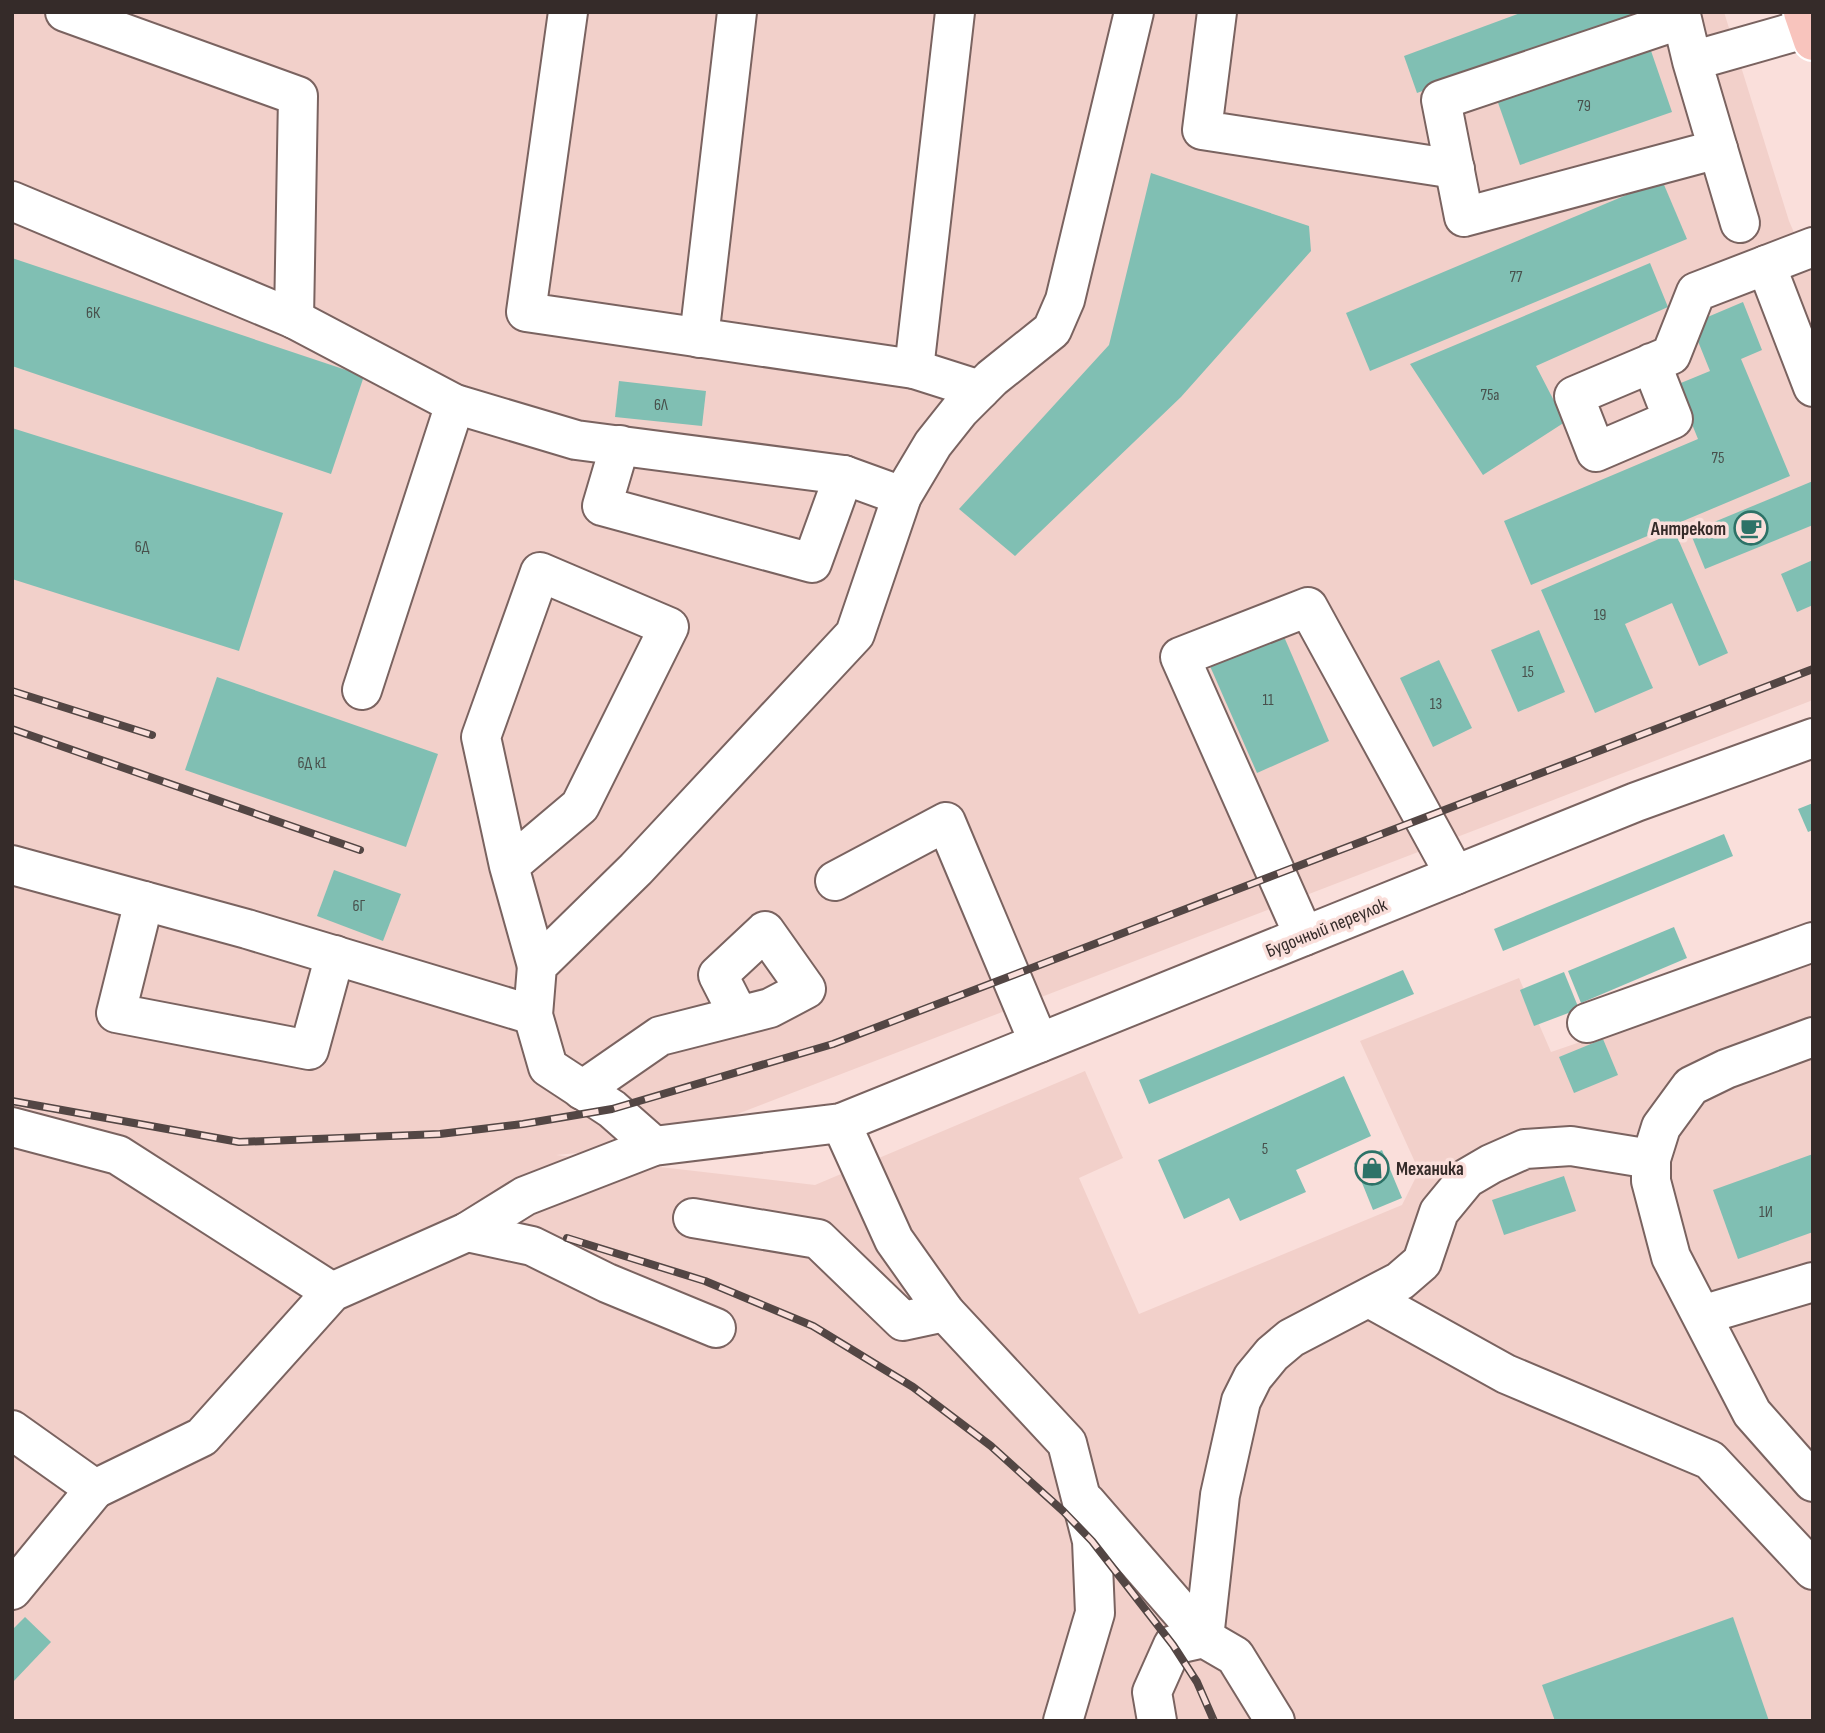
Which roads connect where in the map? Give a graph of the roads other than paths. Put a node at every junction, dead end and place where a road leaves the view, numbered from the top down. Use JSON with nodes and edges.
{"nodes":[{"id":1,"x":65,"y":12,"type":"edge"},
{"id":2,"x":568,"y":12,"type":"edge"},
{"id":3,"x":737,"y":12,"type":"edge"},
{"id":4,"x":955,"y":12,"type":"edge"},
{"id":5,"x":1135,"y":12,"type":"edge"},
{"id":6,"x":1217,"y":12,"type":"edge"},
{"id":7,"x":1808,"y":27,"type":"edge"},
{"id":8,"x":1692,"y":61,"type":"junction"},
{"id":9,"x":1718,"y":149,"type":"junction"},
{"id":10,"x":1455,"y":169,"type":"junction"},
{"id":11,"x":12,"y":201,"type":"edge"},
{"id":12,"x":1740,"y":223,"type":"dead end"},
{"id":13,"x":1813,"y":247,"type":"edge"},
{"id":14,"x":1766,"y":265,"type":"junction"},
{"id":15,"x":293,"y":319,"type":"junction"},
{"id":16,"x":699,"y":338,"type":"junction"},
{"id":17,"x":1651,"y":363,"type":"dead end"},
{"id":18,"x":914,"y":369,"type":"junction"},
{"id":19,"x":1813,"y":387,"type":"edge"},
{"id":20,"x":980,"y":390,"type":"junction"},
{"id":21,"x":454,"y":404,"type":"junction"},
{"id":22,"x":620,"y":445,"type":"junction"},
{"id":23,"x":844,"y":475,"type":"junction"},
{"id":24,"x":902,"y":496,"type":"junction"},
{"id":25,"x":362,"y":690,"type":"dead end"},
{"id":26,"x":1813,"y":738,"type":"edge"},
{"id":27,"x":12,"y":865,"type":"edge"},
{"id":28,"x":509,"y":866,"type":"junction"},
{"id":29,"x":1455,"y":875,"type":"junction"},
{"id":30,"x":835,"y":881,"type":"dead end"},
{"id":31,"x":144,"y":901,"type":"junction"},
{"id":32,"x":1304,"y":936,"type":"junction"},
{"id":33,"x":1813,"y":942,"type":"edge"},
{"id":34,"x":335,"y":956,"type":"junction"},
{"id":35,"x":537,"y":966,"type":"junction"},
{"id":36,"x":533,"y":1015,"type":"junction"},
{"id":37,"x":739,"y":1016,"type":"dead end"},
{"id":38,"x":1587,"y":1023,"type":"dead end"},
{"id":39,"x":1813,"y":1037,"type":"edge"},
{"id":40,"x":1039,"y":1043,"type":"junction"},
{"id":41,"x":582,"y":1090,"type":"junction"},
{"id":42,"x":841,"y":1123,"type":"junction"},
{"id":43,"x":12,"y":1128,"type":"edge"},
{"id":44,"x":654,"y":1146,"type":"junction"},
{"id":45,"x":1651,"y":1159,"type":"junction"},
{"id":46,"x":693,"y":1218,"type":"dead end"},
{"id":47,"x":467,"y":1232,"type":"junction"},
{"id":48,"x":1813,"y":1282,"type":"edge"},
{"id":49,"x":332,"y":1292,"type":"junction"},
{"id":50,"x":1369,"y":1298,"type":"junction"},
{"id":51,"x":946,"y":1312,"type":"junction"},
{"id":52,"x":1702,"y":1315,"type":"junction"},
{"id":53,"x":716,"y":1328,"type":"dead end"},
{"id":54,"x":12,"y":1430,"type":"edge"},
{"id":55,"x":1813,"y":1482,"type":"edge"},
{"id":56,"x":95,"y":1489,"type":"junction"},
{"id":57,"x":1080,"y":1495,"type":"junction"},
{"id":58,"x":1813,"y":1570,"type":"edge"},
{"id":59,"x":12,"y":1590,"type":"edge"},
{"id":60,"x":1204,"y":1638,"type":"junction"},
{"id":61,"x":1063,"y":1721,"type":"edge"},
{"id":62,"x":1157,"y":1721,"type":"edge"},
{"id":63,"x":1275,"y":1721,"type":"edge"}],
"edges":[{"from":1,"to":15,"type":"street"},
{"from":2,"to":16,"type":"street"},
{"from":3,"to":16,"type":"street"},
{"from":4,"to":18,"type":"street"},
{"from":5,"to":20,"type":"street"},
{"from":6,"to":10,"type":"street"},
{"from":7,"to":8,"type":"street"},
{"from":8,"to":9,"type":"street"},
{"from":8,"to":10,"type":"street"},
{"from":9,"to":10,"type":"street"},
{"from":9,"to":12,"type":"street"},
{"from":11,"to":15,"type":"street"},
{"from":13,"to":14,"type":"street"},
{"from":14,"to":17,"type":"street"},
{"from":14,"to":19,"type":"street"},
{"from":15,"to":21,"type":"street"},
{"from":16,"to":18,"type":"street"},
{"from":18,"to":20,"type":"street"},
{"from":20,"to":24,"type":"street"},
{"from":21,"to":22,"type":"street"},
{"from":21,"to":25,"type":"street"},
{"from":22,"to":23,"type":"street"},
{"from":22,"to":23,"type":"street"},
{"from":23,"to":24,"type":"street"},
{"from":24,"to":35,"type":"street"},
{"from":26,"to":29,"type":"street","name":"Будочный переулок"},
{"from":27,"to":31,"type":"street"},
{"from":28,"to":28,"type":"street"},
{"from":28,"to":35,"type":"street"},
{"from":29,"to":32,"type":"street","name":"Будочный переулок"},
{"from":29,"to":32,"type":"street"},
{"from":30,"to":40,"type":"street"},
{"from":31,"to":34,"type":"street"},
{"from":31,"to":34,"type":"street"},
{"from":32,"to":40,"type":"street","name":"Будочный переулок"},
{"from":33,"to":38,"type":"street"},
{"from":34,"to":36,"type":"street"},
{"from":35,"to":36,"type":"street"},
{"from":36,"to":41,"type":"street"},
{"from":37,"to":41,"type":"street"},
{"from":39,"to":45,"type":"street"},
{"from":40,"to":42,"type":"street","name":"Будочный переулок"},
{"from":41,"to":44,"type":"street"},
{"from":42,"to":44,"type":"street","name":"Будочный переулок"},
{"from":42,"to":51,"type":"street"},
{"from":43,"to":49,"type":"street"},
{"from":44,"to":47,"type":"street","name":"Будочный переулок"},
{"from":45,"to":50,"type":"street"},
{"from":45,"to":52,"type":"street"},
{"from":46,"to":51,"type":"street"},
{"from":47,"to":49,"type":"street","name":"Будочный переулок"},
{"from":47,"to":53,"type":"street"},
{"from":48,"to":52,"type":"street"},
{"from":49,"to":56,"type":"street"},
{"from":50,"to":58,"type":"street"},
{"from":50,"to":60,"type":"street"},
{"from":51,"to":57,"type":"street"},
{"from":52,"to":55,"type":"street"},
{"from":54,"to":56,"type":"street"},
{"from":56,"to":59,"type":"street"},
{"from":57,"to":60,"type":"street"},
{"from":57,"to":61,"type":"street"},
{"from":60,"to":62,"type":"street"},
{"from":60,"to":63,"type":"street"}]}
